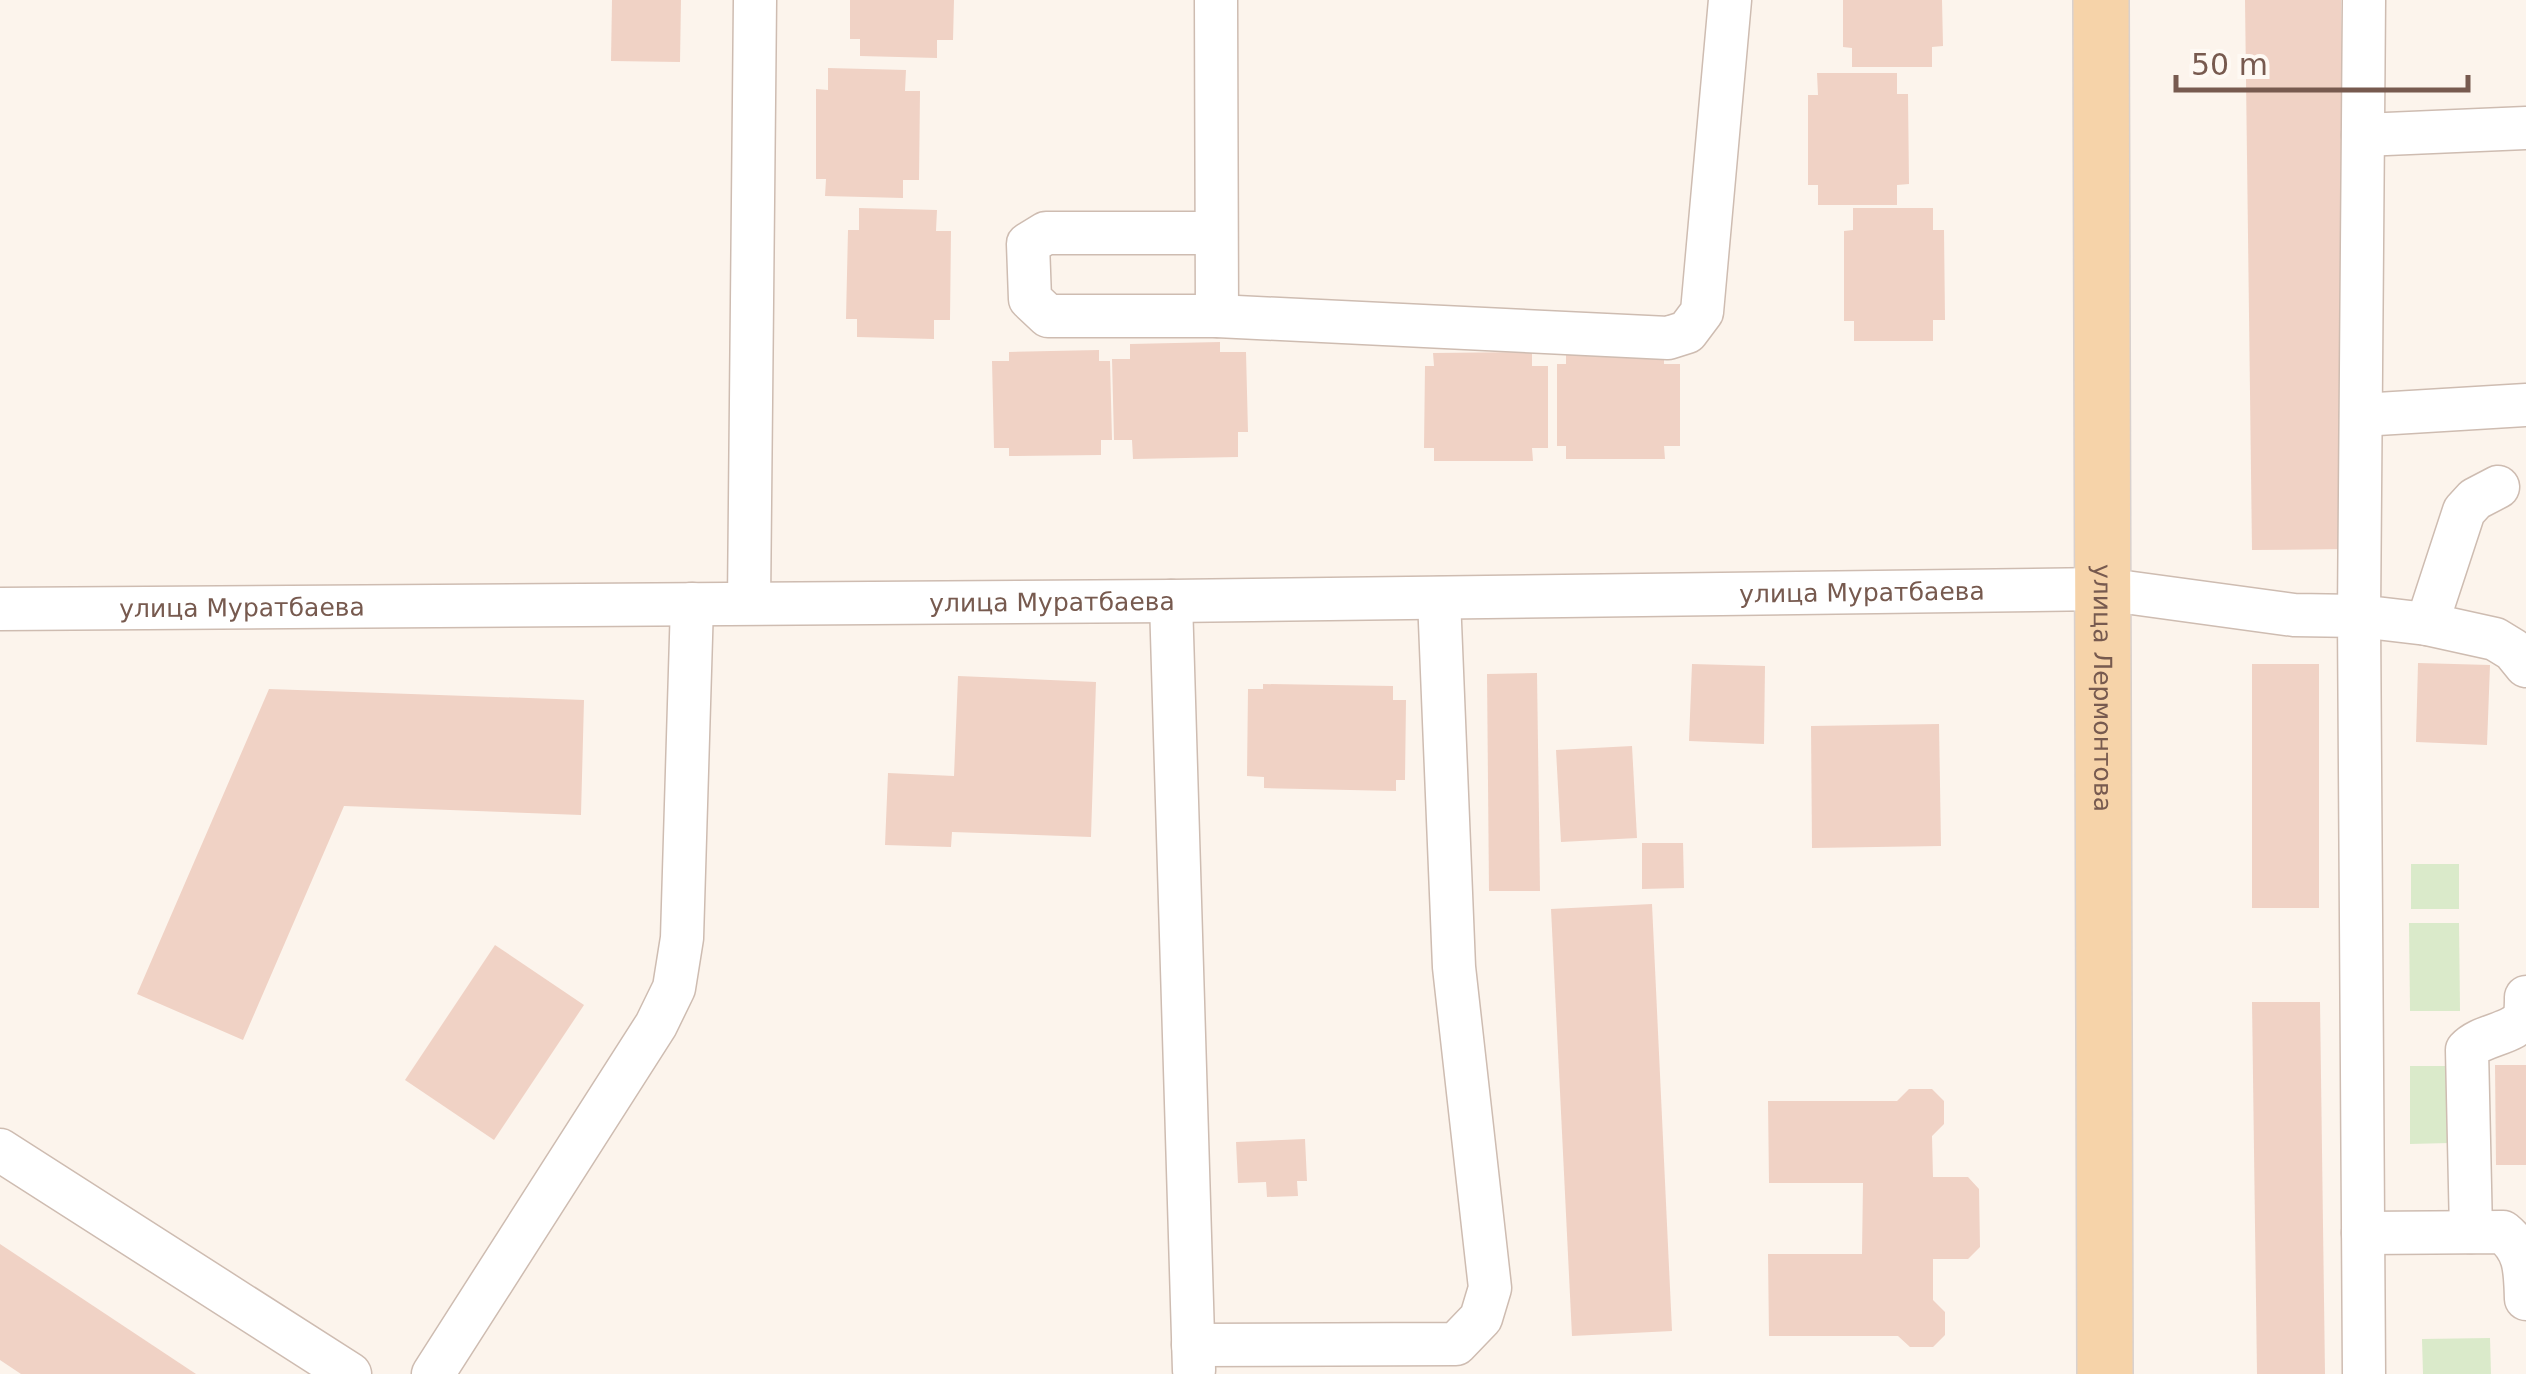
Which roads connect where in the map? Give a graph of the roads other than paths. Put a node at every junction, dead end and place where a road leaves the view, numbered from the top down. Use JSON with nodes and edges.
{"nodes":[{"id":1,"x":755,"y":0,"type":"edge"},
{"id":2,"x":1216,"y":0,"type":"edge"},
{"id":3,"x":1730,"y":0,"type":"edge"},
{"id":4,"x":2101,"y":0,"type":"edge"},
{"id":5,"x":2364,"y":0,"type":"edge"},
{"id":6,"x":2526,"y":128,"type":"edge"},
{"id":7,"x":2363,"y":135,"type":"junction"},
{"id":8,"x":1216,"y":232,"type":"junction"},
{"id":9,"x":1217,"y":316,"type":"junction"},
{"id":10,"x":2526,"y":405,"type":"edge"},
{"id":11,"x":2361,"y":415,"type":"junction"},
{"id":12,"x":2498,"y":487,"type":"dead end"},
{"id":13,"x":2103,"y":589,"type":"junction"},
{"id":14,"x":1439,"y":598,"type":"junction"},
{"id":15,"x":1172,"y":601,"type":"junction"},
{"id":16,"x":750,"y":603,"type":"junction"},
{"id":17,"x":692,"y":604,"type":"junction"},
{"id":18,"x":0,"y":609,"type":"edge"},
{"id":19,"x":2359,"y":616,"type":"junction"},
{"id":20,"x":2428,"y":624,"type":"junction"},
{"id":21,"x":2526,"y":666,"type":"edge"},
{"id":22,"x":2526,"y":996,"type":"edge"},
{"id":23,"x":0,"y":1150,"type":"edge"},
{"id":24,"x":2471,"y":1232,"type":"junction"},
{"id":25,"x":2362,"y":1233,"type":"junction"},
{"id":26,"x":2526,"y":1300,"type":"edge"},
{"id":27,"x":1194,"y":1359,"type":"edge"},
{"id":28,"x":350,"y":1374,"type":"edge"},
{"id":29,"x":433,"y":1374,"type":"edge"},
{"id":30,"x":2104,"y":1374,"type":"edge"},
{"id":31,"x":2364,"y":1374,"type":"edge"}],
"edges":[{"from":1,"to":16,"type":"street"},
{"from":2,"to":8,"type":"street"},
{"from":3,"to":9,"type":"street"},
{"from":4,"to":13,"type":"main road","name":"улица Лермонтова"},
{"from":5,"to":7,"type":"street"},
{"from":6,"to":7,"type":"street"},
{"from":7,"to":11,"type":"street"},
{"from":8,"to":9,"type":"street"},
{"from":8,"to":9,"type":"street"},
{"from":10,"to":11,"type":"street"},
{"from":11,"to":19,"type":"street"},
{"from":12,"to":20,"type":"street"},
{"from":13,"to":14,"type":"street","name":"улица Муратбаева"},
{"from":13,"to":19,"type":"street","name":"улица Муратбаева"},
{"from":13,"to":30,"type":"main road","name":"улица Лермонтова"},
{"from":14,"to":15,"type":"street","name":"улица Муратбаева"},
{"from":14,"to":27,"type":"street"},
{"from":15,"to":16,"type":"street","name":"улица Муратбаева"},
{"from":15,"to":27,"type":"street"},
{"from":16,"to":17,"type":"street","name":"улица Муратбаева"},
{"from":17,"to":18,"type":"street","name":"улица Муратбаева"},
{"from":17,"to":29,"type":"street"},
{"from":19,"to":20,"type":"street","name":"улица Муратбаева"},
{"from":19,"to":25,"type":"street"},
{"from":20,"to":21,"type":"street","name":"улица Муратбаева"},
{"from":22,"to":24,"type":"street"},
{"from":23,"to":28,"type":"street"},
{"from":24,"to":25,"type":"street"},
{"from":24,"to":26,"type":"street"},
{"from":25,"to":31,"type":"street"}]}
